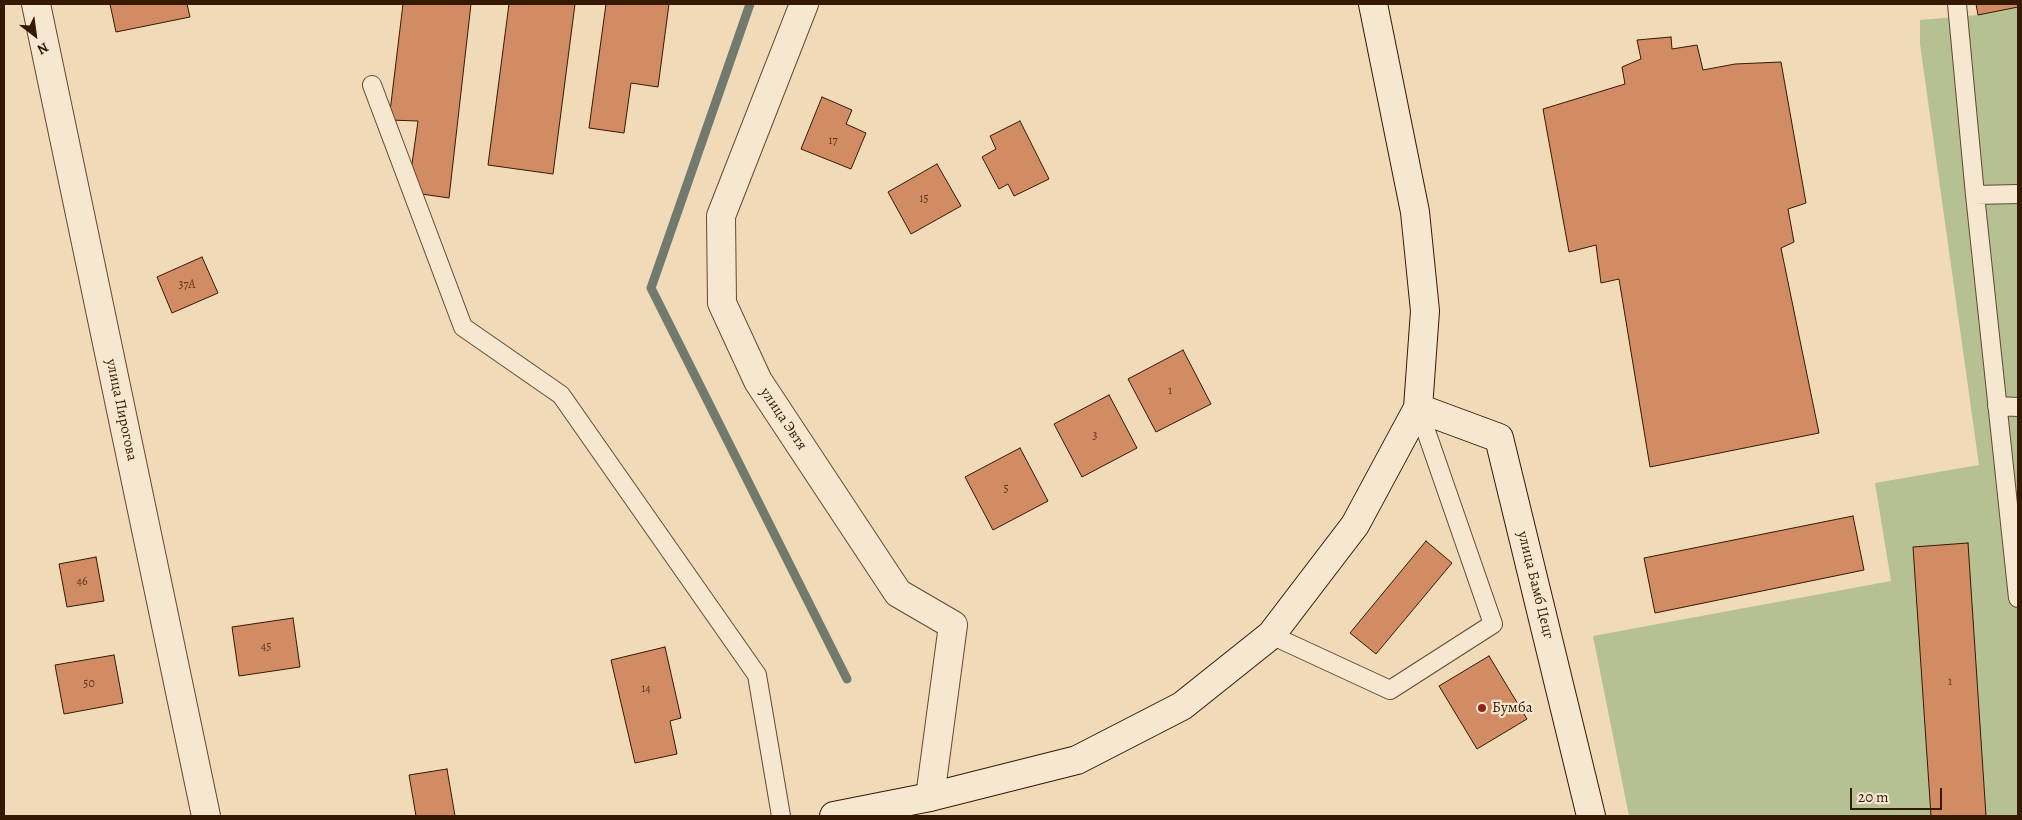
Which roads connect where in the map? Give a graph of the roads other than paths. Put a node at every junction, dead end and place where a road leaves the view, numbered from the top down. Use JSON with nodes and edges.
{"nodes":[{"id":1,"x":36,"y":4,"type":"edge"},
{"id":2,"x":804,"y":4,"type":"edge"},
{"id":3,"x":1374,"y":4,"type":"edge"},
{"id":4,"x":1958,"y":4,"type":"edge"},
{"id":5,"x":372,"y":86,"type":"dead end"},
{"id":6,"x":2018,"y":194,"type":"edge"},
{"id":7,"x":1974,"y":195,"type":"junction"},
{"id":8,"x":1998,"y":406,"type":"junction"},
{"id":9,"x":2018,"y":407,"type":"edge"},
{"id":10,"x":1418,"y":408,"type":"junction"},
{"id":11,"x":2018,"y":598,"type":"edge"},
{"id":12,"x":1272,"y":635,"type":"junction"},
{"id":13,"x":930,"y":797,"type":"junction"},
{"id":14,"x":206,"y":816,"type":"edge"},
{"id":15,"x":781,"y":816,"type":"edge"},
{"id":16,"x":834,"y":816,"type":"edge"},
{"id":17,"x":1591,"y":816,"type":"edge"}],
"edges":[{"from":1,"to":14,"type":"street","name":"улица Пирогова"},
{"from":2,"to":13,"type":"street","name":"улица Эвтя"},
{"from":3,"to":10,"type":"street"},
{"from":4,"to":7,"type":"lane"},
{"from":5,"to":15,"type":"lane"},
{"from":6,"to":7,"type":"lane"},
{"from":7,"to":8,"type":"lane"},
{"from":8,"to":9,"type":"lane"},
{"from":8,"to":11,"type":"lane"},
{"from":10,"to":12,"type":"street"},
{"from":10,"to":12,"type":"lane"},
{"from":10,"to":17,"type":"street","name":"улица Бамб Цецг"},
{"from":12,"to":13,"type":"street"},
{"from":13,"to":16,"type":"street"}]}
